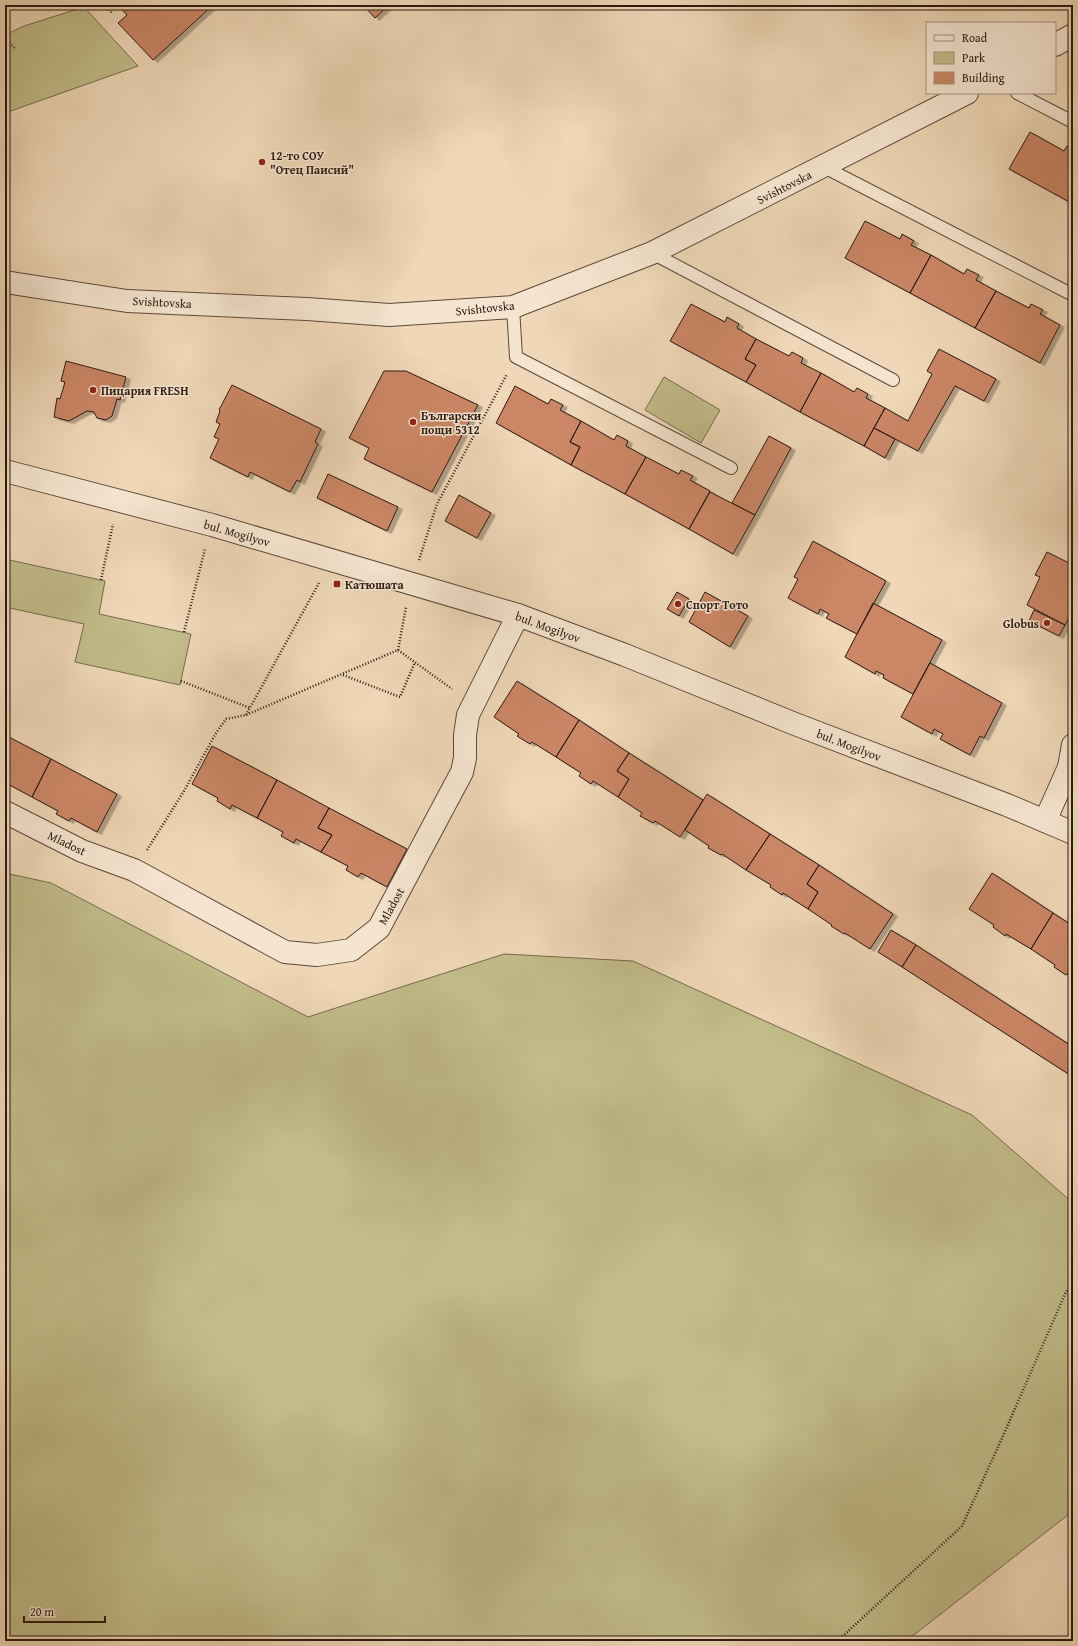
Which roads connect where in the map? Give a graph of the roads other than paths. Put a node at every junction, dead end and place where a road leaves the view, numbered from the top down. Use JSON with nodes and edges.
{"nodes":[{"id":1,"x":1073,"y":35,"type":"edge"},
{"id":2,"x":1056,"y":44,"type":"edge"},
{"id":3,"x":965,"y":94,"type":"edge"},
{"id":4,"x":1019,"y":94,"type":"edge"},
{"id":5,"x":1073,"y":122,"type":"edge"},
{"id":6,"x":824,"y":167,"type":"junction"},
{"id":7,"x":652,"y":253,"type":"junction"},
{"id":8,"x":5,"y":282,"type":"edge"},
{"id":9,"x":1073,"y":295,"type":"edge"},
{"id":10,"x":513,"y":307,"type":"junction"},
{"id":11,"x":893,"y":380,"type":"dead end"},
{"id":12,"x":731,"y":468,"type":"dead end"},
{"id":13,"x":5,"y":471,"type":"edge"},
{"id":14,"x":518,"y":615,"type":"junction"},
{"id":15,"x":1073,"y":745,"type":"edge"},
{"id":16,"x":5,"y":812,"type":"edge"},
{"id":17,"x":1045,"y":821,"type":"junction"},
{"id":18,"x":1073,"y":833,"type":"edge"}],
"edges":[{"from":1,"to":2,"type":"street"},
{"from":3,"to":6,"type":"street","name":"Svishtovska"},
{"from":4,"to":5,"type":"lane"},
{"from":6,"to":7,"type":"street","name":"Svishtovska"},
{"from":6,"to":9,"type":"lane"},
{"from":7,"to":10,"type":"street","name":"Svishtovska"},
{"from":7,"to":11,"type":"lane"},
{"from":8,"to":10,"type":"street","name":"Svishtovska"},
{"from":10,"to":12,"type":"lane"},
{"from":13,"to":14,"type":"street","name":"bul. Mogilyov"},
{"from":14,"to":16,"type":"street","name":"Mladost"},
{"from":14,"to":17,"type":"street","name":"bul. Mogilyov"},
{"from":15,"to":17,"type":"street"},
{"from":17,"to":18,"type":"street","name":"bul. Mogilyov"}]}
